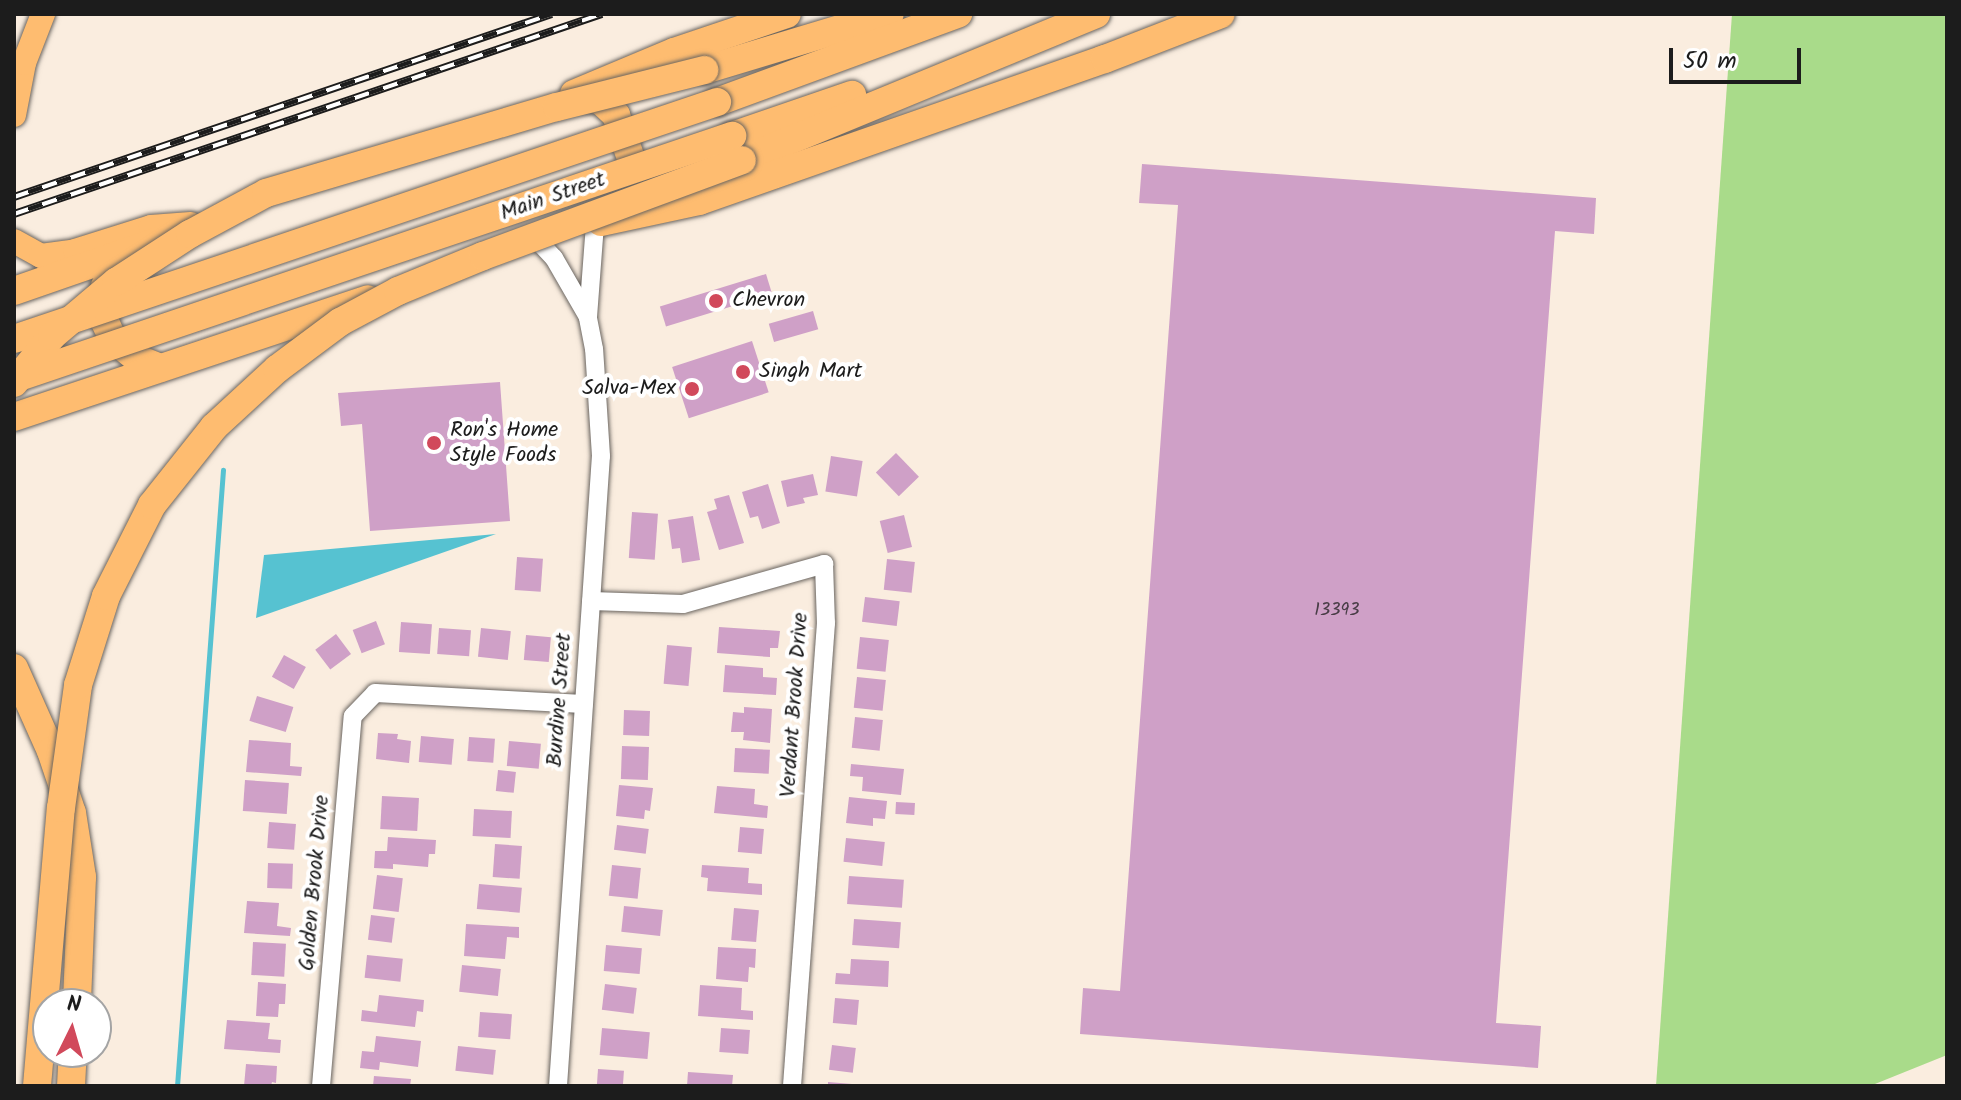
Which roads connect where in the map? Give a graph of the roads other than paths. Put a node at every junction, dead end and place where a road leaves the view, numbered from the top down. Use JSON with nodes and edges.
{"nodes":[{"id":1,"x":43,"y":14,"type":"edge"},
{"id":2,"x":787,"y":14,"type":"edge"},
{"id":3,"x":890,"y":14,"type":"edge"},
{"id":4,"x":958,"y":14,"type":"edge"},
{"id":5,"x":1093,"y":14,"type":"edge"},
{"id":6,"x":1221,"y":14,"type":"edge"},
{"id":7,"x":564,"y":98,"type":"junction"},
{"id":8,"x":14,"y":115,"type":"edge"},
{"id":9,"x":737,"y":148,"type":"junction"},
{"id":10,"x":213,"y":222,"type":"junction"},
{"id":11,"x":599,"y":222,"type":"junction"},
{"id":12,"x":14,"y":241,"type":"edge"},
{"id":13,"x":539,"y":242,"type":"junction"},
{"id":14,"x":126,"y":252,"type":"junction"},
{"id":15,"x":14,"y":291,"type":"edge"},
{"id":16,"x":588,"y":317,"type":"junction"},
{"id":17,"x":14,"y":339,"type":"edge"},
{"id":18,"x":160,"y":368,"type":"junction"},
{"id":19,"x":14,"y":381,"type":"edge"},
{"id":20,"x":14,"y":417,"type":"edge"},
{"id":21,"x":591,"y":601,"type":"junction"},
{"id":22,"x":14,"y":668,"type":"edge"},
{"id":23,"x":584,"y":704,"type":"junction"},
{"id":24,"x":78,"y":988,"type":"edge"},
{"id":25,"x":37,"y":1086,"type":"edge"},
{"id":26,"x":321,"y":1086,"type":"edge"},
{"id":27,"x":558,"y":1086,"type":"edge"},
{"id":28,"x":792,"y":1086,"type":"edge"}],
"edges":[{"from":1,"to":8,"type":"main road"},
{"from":2,"to":7,"type":"highway"},
{"from":3,"to":19,"type":"highway","bridge":true},
{"from":4,"to":17,"type":"highway","name":"Main Street","bridge":true},
{"from":5,"to":9,"type":"highway","name":"Main Street"},
{"from":6,"to":11,"type":"highway"},
{"from":7,"to":10,"type":"highway"},
{"from":7,"to":11,"type":"highway"},
{"from":9,"to":19,"type":"highway","name":"Main Street","bridge":true},
{"from":9,"to":25,"type":"highway","bridge":true},
{"from":10,"to":12,"type":"main road"},
{"from":10,"to":14,"type":"highway"},
{"from":11,"to":13,"type":"highway"},
{"from":11,"to":16,"type":"street","name":"Burdine Street"},
{"from":13,"to":16,"type":"street","name":"Burdine Street"},
{"from":13,"to":18,"type":"highway"},
{"from":14,"to":15,"type":"highway"},
{"from":14,"to":18,"type":"highway"},
{"from":16,"to":21,"type":"street","name":"Burdine Street"},
{"from":18,"to":20,"type":"highway"},
{"from":21,"to":23,"type":"street","name":"Burdine Street"},
{"from":21,"to":28,"type":"street","name":"Verdant Brook Drive"},
{"from":22,"to":24,"type":"highway"},
{"from":23,"to":26,"type":"street","name":"Golden Brook Drive"},
{"from":23,"to":27,"type":"street","name":"Burdine Street"}]}
